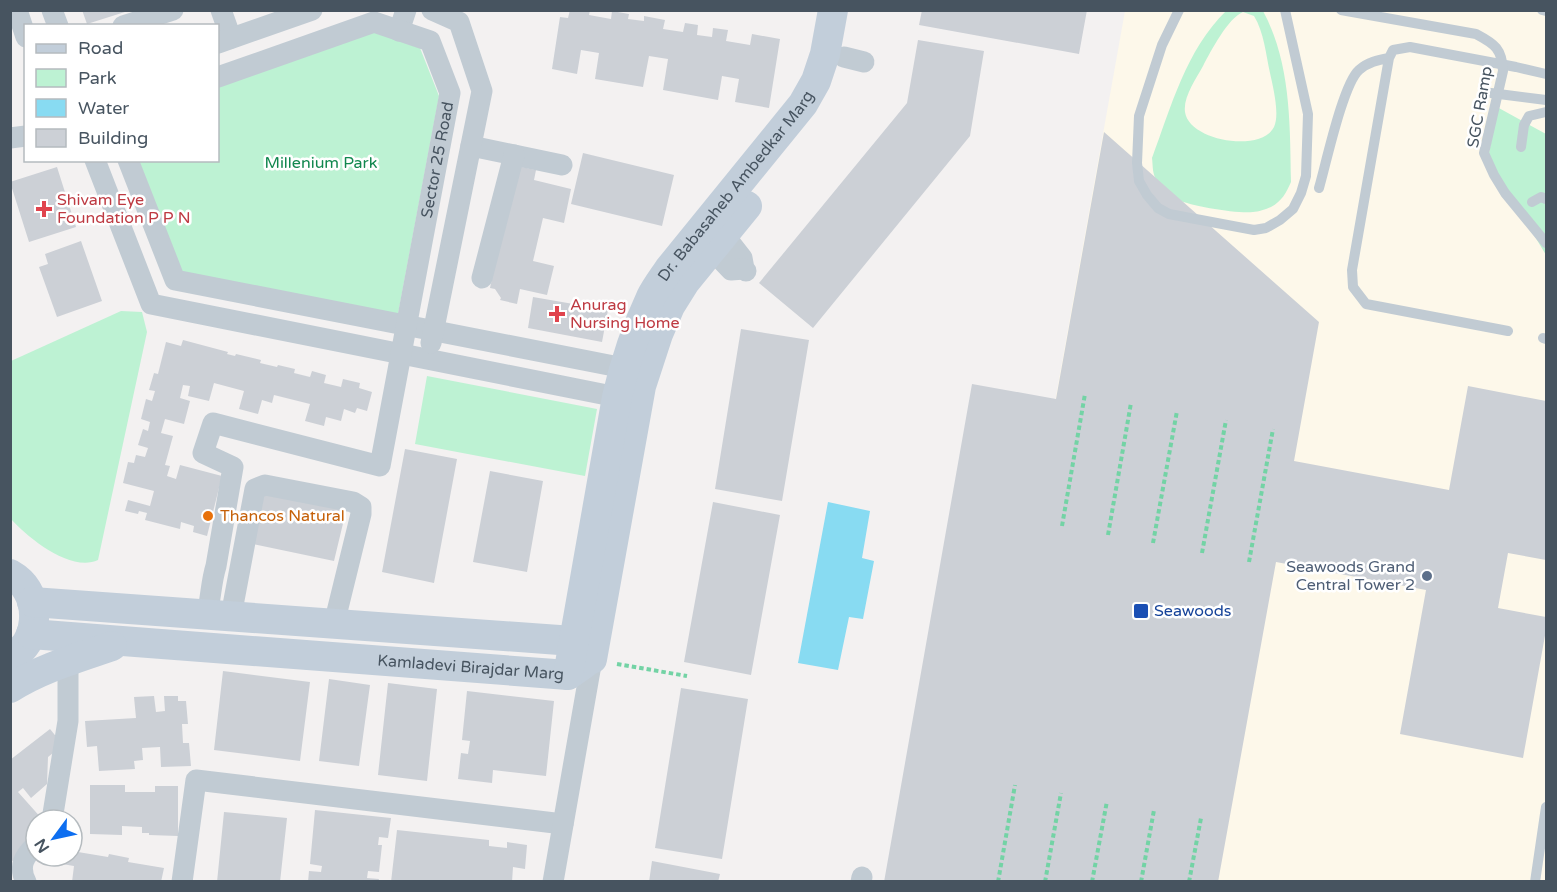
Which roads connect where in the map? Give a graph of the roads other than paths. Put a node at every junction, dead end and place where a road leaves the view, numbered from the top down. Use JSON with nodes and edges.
{"nodes":[{"id":1,"x":172,"y":10,"type":"edge"},
{"id":2,"x":221,"y":10,"type":"edge"},
{"id":3,"x":312,"y":10,"type":"edge"},
{"id":4,"x":406,"y":10,"type":"edge"},
{"id":5,"x":432,"y":10,"type":"edge"},
{"id":6,"x":833,"y":10,"type":"edge"},
{"id":7,"x":853,"y":10,"type":"edge"},
{"id":8,"x":1179,"y":10,"type":"edge"},
{"id":9,"x":1285,"y":10,"type":"edge"},
{"id":10,"x":1341,"y":10,"type":"edge"},
{"id":11,"x":1542,"y":10,"type":"edge"},
{"id":12,"x":1546,"y":11,"type":"edge"},
{"id":13,"x":129,"y":24,"type":"edge"},
{"id":14,"x":399,"y":31,"type":"junction"},
{"id":15,"x":224,"y":41,"type":"edge"},
{"id":16,"x":1389,"y":58,"type":"junction"},
{"id":17,"x":1546,"y":74,"type":"edge"},
{"id":18,"x":219,"y":77,"type":"edge"},
{"id":19,"x":1491,"y":93,"type":"dead end"},
{"id":20,"x":1546,"y":100,"type":"edge"},
{"id":21,"x":1546,"y":112,"type":"edge"},
{"id":22,"x":471,"y":146,"type":"junction"},
{"id":23,"x":1521,"y":147,"type":"dead end"},
{"id":24,"x":514,"y":155,"type":"junction"},
{"id":25,"x":96,"y":162,"type":"edge"},
{"id":26,"x":129,"y":162,"type":"edge"},
{"id":27,"x":562,"y":165,"type":"dead end"},
{"id":28,"x":1319,"y":188,"type":"dead end"},
{"id":29,"x":1546,"y":199,"type":"edge"},
{"id":30,"x":1532,"y":202,"type":"dead end"},
{"id":31,"x":718,"y":242,"type":"junction"},
{"id":32,"x":1546,"y":243,"type":"edge"},
{"id":33,"x":745,"y":270,"type":"dead end"},
{"id":34,"x":482,"y":278,"type":"dead end"},
{"id":35,"x":175,"y":280,"type":"junction"},
{"id":36,"x":151,"y":304,"type":"junction"},
{"id":37,"x":405,"y":326,"type":"junction"},
{"id":38,"x":434,"y":331,"type":"junction"},
{"id":39,"x":1508,"y":331,"type":"dead end"},
{"id":40,"x":401,"y":354,"type":"junction"},
{"id":41,"x":428,"y":358,"type":"junction"},
{"id":42,"x":627,"y":384,"type":"junction"},
{"id":43,"x":10,"y":574,"type":"edge"},
{"id":44,"x":32,"y":602,"type":"junction"},
{"id":45,"x":219,"y":615,"type":"junction"},
{"id":46,"x":334,"y":624,"type":"junction"},
{"id":47,"x":31,"y":634,"type":"junction"},
{"id":48,"x":126,"y":642,"type":"junction"},
{"id":49,"x":10,"y":658,"type":"edge"},
{"id":50,"x":68,"y":661,"type":"junction"},
{"id":51,"x":579,"y":667,"type":"junction"},
{"id":52,"x":10,"y":688,"type":"edge"},
{"id":53,"x":1546,"y":807,"type":"edge"},
{"id":54,"x":54,"y":808,"type":"edge"},
{"id":55,"x":563,"y":824,"type":"junction"},
{"id":56,"x":24,"y":859,"type":"edge"},
{"id":57,"x":26,"y":882,"type":"edge"},
{"id":58,"x":182,"y":882,"type":"edge"},
{"id":59,"x":553,"y":882,"type":"edge"},
{"id":60,"x":1534,"y":882,"type":"edge"}],
"edges":[{"from":1,"to":13,"type":"street"},
{"from":2,"to":15,"type":"street"},
{"from":3,"to":15,"type":"street"},
{"from":4,"to":14,"type":"street"},
{"from":5,"to":22,"type":"street","name":"Sector 25 Road"},
{"from":6,"to":42,"type":"street","name":"Dr. Babasaheb Ambedkar Marg"},
{"from":7,"to":31,"type":"street","name":"Dr. Babasaheb Ambedkar Marg"},
{"from":8,"to":9,"type":"lane","bridge":true},
{"from":10,"to":32,"type":"lane","name":"SGC Ramp","bridge":true},
{"from":11,"to":12,"type":"lane"},
{"from":14,"to":18,"type":"street","name":"Sector 25 Road"},
{"from":14,"to":37,"type":"street","name":"Sector 25 Road"},
{"from":16,"to":17,"type":"lane"},
{"from":16,"to":28,"type":"lane"},
{"from":16,"to":39,"type":"lane"},
{"from":19,"to":20,"type":"lane"},
{"from":21,"to":23,"type":"lane"},
{"from":22,"to":24,"type":"street"},
{"from":22,"to":38,"type":"street","name":"Sector 25 Road"},
{"from":24,"to":27,"type":"street"},
{"from":24,"to":34,"type":"street"},
{"from":25,"to":36,"type":"street"},
{"from":26,"to":35,"type":"street"},
{"from":29,"to":30,"type":"lane"},
{"from":31,"to":33,"type":"street"},
{"from":31,"to":42,"type":"street","name":"Dr. Babasaheb Ambedkar Marg"},
{"from":35,"to":36,"type":"street"},
{"from":35,"to":37,"type":"street"},
{"from":36,"to":40,"type":"street"},
{"from":37,"to":38,"type":"street"},
{"from":37,"to":40,"type":"street","name":"Sector 25 Road"},
{"from":38,"to":41,"type":"street","name":"Sector 25 Road"},
{"from":38,"to":42,"type":"street"},
{"from":40,"to":41,"type":"street"},
{"from":40,"to":45,"type":"street","name":"Sector 25 Road"},
{"from":41,"to":42,"type":"street"},
{"from":42,"to":51,"type":"street","name":"Dr. Babasaheb Ambedkar Marg"},
{"from":43,"to":44,"type":"street"},
{"from":44,"to":45,"type":"street","name":"Kamladevi Birajdar Marg"},
{"from":44,"to":47,"type":"street"},
{"from":45,"to":46,"type":"street","name":"Kamladevi Birajdar Marg"},
{"from":45,"to":46,"type":"street"},
{"from":46,"to":51,"type":"street","name":"Kamladevi Birajdar Marg"},
{"from":47,"to":48,"type":"street","name":"Kamladevi Birajdar Marg"},
{"from":47,"to":49,"type":"street"},
{"from":48,"to":50,"type":"street"},
{"from":48,"to":51,"type":"street","name":"Kamladevi Birajdar Marg"},
{"from":50,"to":52,"type":"street"},
{"from":50,"to":54,"type":"street"},
{"from":51,"to":55,"type":"street"},
{"from":53,"to":60,"type":"lane"},
{"from":55,"to":58,"type":"street"},
{"from":55,"to":59,"type":"street"},
{"from":56,"to":57,"type":"street"}]}
